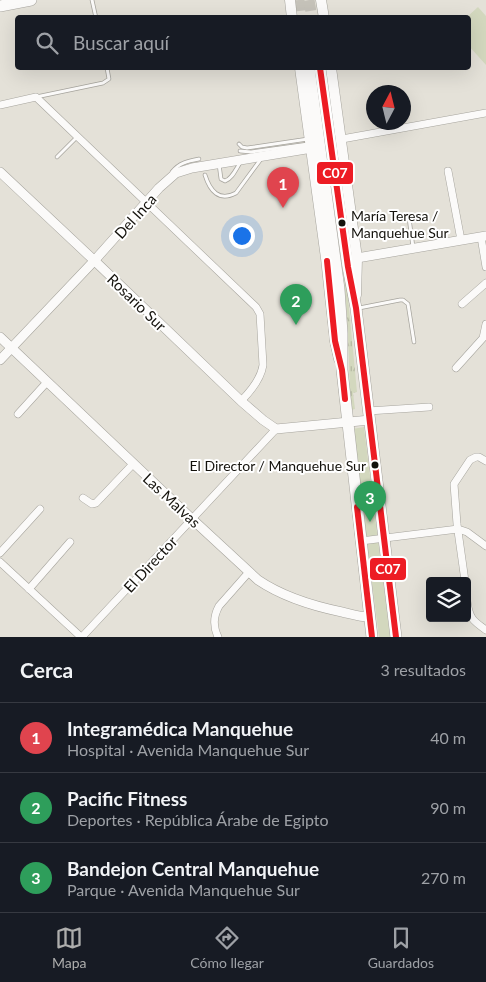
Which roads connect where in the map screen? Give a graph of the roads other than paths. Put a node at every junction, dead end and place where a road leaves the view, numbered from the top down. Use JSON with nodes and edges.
{"nodes":[{"id":1,"x":31,"y":0,"type":"edge"},
{"id":2,"x":92,"y":0,"type":"edge"},
{"id":3,"x":290,"y":0,"type":"edge"},
{"id":4,"x":321,"y":0,"type":"edge"},
{"id":5,"x":0,"y":6,"type":"edge"},
{"id":6,"x":95,"y":15,"type":"edge"},
{"id":7,"x":292,"y":15,"type":"edge"},
{"id":8,"x":324,"y":15,"type":"edge"},
{"id":9,"x":107,"y":70,"type":"edge"},
{"id":10,"x":300,"y":70,"type":"edge"},
{"id":11,"x":309,"y":70,"type":"edge"},
{"id":12,"x":320,"y":70,"type":"edge"},
{"id":13,"x":331,"y":70,"type":"edge"},
{"id":14,"x":36,"y":97,"type":"junction"},
{"id":15,"x":0,"y":105,"type":"edge"},
{"id":16,"x":486,"y":114,"type":"edge"},
{"id":17,"x":78,"y":136,"type":"junction"},
{"id":18,"x":342,"y":139,"type":"junction"},
{"id":19,"x":311,"y":143,"type":"junction"},
{"id":20,"x":239,"y":144,"type":"dead end"},
{"id":21,"x":240,"y":156,"type":"junction"},
{"id":22,"x":57,"y":157,"type":"dead end"},
{"id":23,"x":263,"y":157,"type":"junction"},
{"id":24,"x":200,"y":159,"type":"dead end"},
{"id":25,"x":220,"y":164,"type":"junction"},
{"id":26,"x":448,"y":171,"type":"dead end"},
{"id":27,"x":0,"y":172,"type":"edge"},
{"id":28,"x":205,"y":175,"type":"dead end"},
{"id":29,"x":160,"y":188,"type":"junction"},
{"id":30,"x":147,"y":202,"type":"junction"},
{"id":31,"x":409,"y":218,"type":"dead end"},
{"id":32,"x":483,"y":236,"type":"edge"},
{"id":33,"x":461,"y":240,"type":"junction"},
{"id":34,"x":413,"y":248,"type":"junction"},
{"id":35,"x":357,"y":258,"type":"junction"},
{"id":36,"x":94,"y":261,"type":"junction"},
{"id":37,"x":486,"y":267,"type":"edge"},
{"id":38,"x":486,"y":283,"type":"edge"},
{"id":39,"x":462,"y":304,"type":"dead end"},
{"id":40,"x":356,"y":308,"type":"junction"},
{"id":41,"x":486,"y":324,"type":"edge"},
{"id":42,"x":0,"y":337,"type":"edge"},
{"id":43,"x":414,"y":342,"type":"dead end"},
{"id":44,"x":12,"y":348,"type":"junction"},
{"id":45,"x":0,"y":360,"type":"edge"},
{"id":46,"x":456,"y":368,"type":"dead end"},
{"id":47,"x":342,"y":370,"type":"junction"},
{"id":48,"x":47,"y":382,"type":"junction"},
{"id":49,"x":241,"y":401,"type":"junction"},
{"id":50,"x":429,"y":407,"type":"dead end"},
{"id":51,"x":18,"y":414,"type":"dead end"},
{"id":52,"x":369,"y":415,"type":"junction"},
{"id":53,"x":348,"y":422,"type":"junction"},
{"id":54,"x":276,"y":429,"type":"junction"},
{"id":55,"x":486,"y":461,"type":"edge"},
{"id":56,"x":133,"y":464,"type":"junction"},
{"id":57,"x":83,"y":498,"type":"dead end"},
{"id":58,"x":40,"y":508,"type":"dead end"},
{"id":59,"x":192,"y":519,"type":"junction"},
{"id":60,"x":458,"y":529,"type":"junction"},
{"id":61,"x":384,"y":538,"type":"junction"},
{"id":62,"x":361,"y":541,"type":"junction"},
{"id":63,"x":70,"y":542,"type":"dead end"},
{"id":64,"x":486,"y":546,"type":"edge"},
{"id":65,"x":0,"y":553,"type":"edge"},
{"id":66,"x":0,"y":562,"type":"edge"},
{"id":67,"x":249,"y":572,"type":"junction"},
{"id":68,"x":464,"y":577,"type":"edge"},
{"id":69,"x":28,"y":589,"type":"junction"},
{"id":70,"x":369,"y":616,"type":"junction"},
{"id":71,"x":471,"y":616,"type":"edge"},
{"id":72,"x":486,"y":630,"type":"edge"},
{"id":73,"x":82,"y":637,"type":"edge"},
{"id":74,"x":218,"y":637,"type":"edge"},
{"id":75,"x":372,"y":637,"type":"edge"},
{"id":76,"x":396,"y":637,"type":"edge"}],
"edges":[{"from":1,"to":5,"type":"main road"},
{"from":2,"to":6,"type":"lane"},
{"from":3,"to":7,"type":"main road"},
{"from":4,"to":8,"type":"main road"},
{"from":9,"to":14,"type":"lane"},
{"from":10,"to":19,"type":"main road"},
{"from":11,"to":47,"type":"main road"},
{"from":12,"to":40,"type":"main road"},
{"from":13,"to":18,"type":"main road"},
{"from":14,"to":15,"type":"street"},
{"from":14,"to":17,"type":"street"},
{"from":16,"to":18,"type":"street"},
{"from":17,"to":22,"type":"lane"},
{"from":17,"to":30,"type":"street"},
{"from":18,"to":35,"type":"main road"},
{"from":19,"to":20,"type":"lane"},
{"from":19,"to":21,"type":"lane"},
{"from":19,"to":23,"type":"street","name":"Del Inca"},
{"from":19,"to":47,"type":"main road"},
{"from":21,"to":23,"type":"street","name":"Del Inca"},
{"from":21,"to":25,"type":"street","name":"Del Inca"},
{"from":21,"to":25,"type":"lane"},
{"from":23,"to":28,"type":"lane"},
{"from":24,"to":29,"type":"lane"},
{"from":25,"to":29,"type":"street","name":"Del Inca"},
{"from":26,"to":33,"type":"street"},
{"from":27,"to":36,"type":"street","name":"Rosario Sur"},
{"from":29,"to":30,"type":"street","name":"Del Inca"},
{"from":30,"to":36,"type":"street","name":"Del Inca"},
{"from":30,"to":49,"type":"street"},
{"from":31,"to":34,"type":"lane"},
{"from":32,"to":33,"type":"street"},
{"from":32,"to":37,"type":"street"},
{"from":33,"to":34,"type":"street"},
{"from":34,"to":35,"type":"street"},
{"from":35,"to":40,"type":"main road"},
{"from":36,"to":44,"type":"street","name":"Del Inca"},
{"from":36,"to":49,"type":"street","name":"Rosario Sur"},
{"from":38,"to":39,"type":"street"},
{"from":40,"to":43,"type":"lane"},
{"from":40,"to":52,"type":"main road"},
{"from":41,"to":46,"type":"street"},
{"from":42,"to":44,"type":"street","name":"Las Malvas"},
{"from":44,"to":45,"type":"street","name":"Del Inca"},
{"from":44,"to":48,"type":"street","name":"Las Malvas"},
{"from":47,"to":53,"type":"main road"},
{"from":48,"to":51,"type":"street"},
{"from":48,"to":56,"type":"street","name":"Las Malvas"},
{"from":49,"to":54,"type":"street","name":"Rosario Sur"},
{"from":50,"to":52,"type":"street"},
{"from":52,"to":53,"type":"street"},
{"from":52,"to":61,"type":"main road"},
{"from":53,"to":54,"type":"street"},
{"from":53,"to":62,"type":"main road"},
{"from":54,"to":59,"type":"street","name":"El Director"},
{"from":55,"to":60,"type":"street"},
{"from":56,"to":57,"type":"street"},
{"from":56,"to":59,"type":"street","name":"Las Malvas"},
{"from":58,"to":65,"type":"street"},
{"from":59,"to":67,"type":"street","name":"Las Malvas"},
{"from":59,"to":73,"type":"street","name":"El Director"},
{"from":60,"to":61,"type":"street"},
{"from":60,"to":64,"type":"street"},
{"from":60,"to":68,"type":"street"},
{"from":61,"to":62,"type":"street"},
{"from":61,"to":76,"type":"main road"},
{"from":62,"to":70,"type":"main road"},
{"from":63,"to":69,"type":"street"},
{"from":66,"to":69,"type":"street"},
{"from":67,"to":70,"type":"street","name":"Las Malvas"},
{"from":67,"to":74,"type":"street"},
{"from":69,"to":73,"type":"street"},
{"from":70,"to":75,"type":"main road"},
{"from":71,"to":72,"type":"street"}]}
